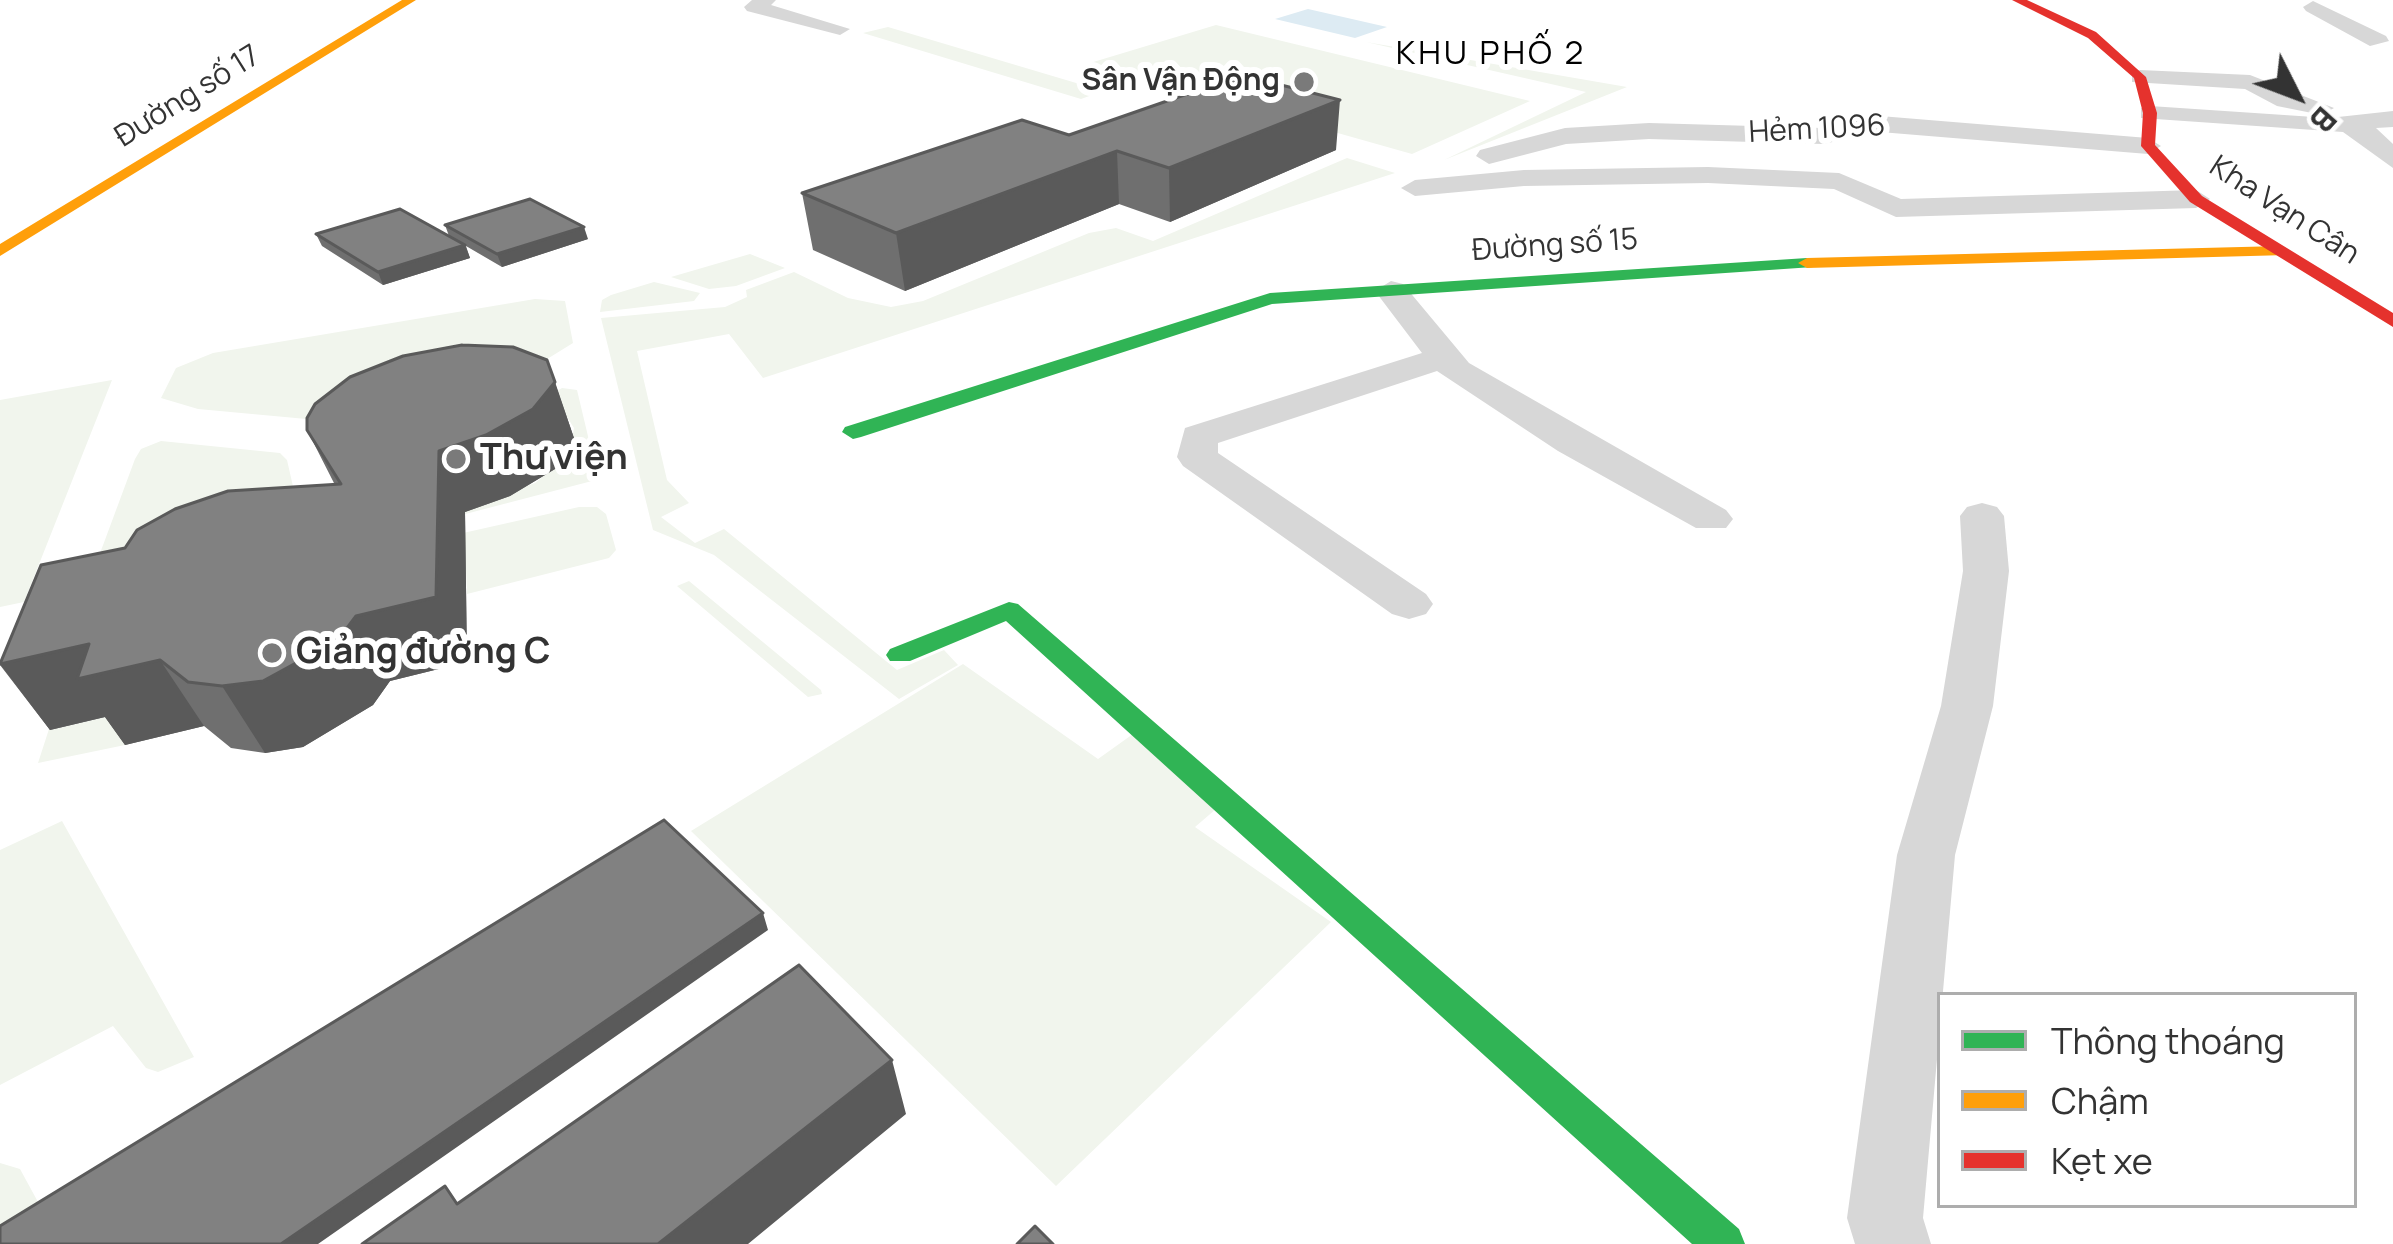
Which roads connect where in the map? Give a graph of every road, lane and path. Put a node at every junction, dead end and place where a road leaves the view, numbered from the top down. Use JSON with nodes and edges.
{"nodes":[{"id":1,"x":410,"y":0,"type":"edge"},
{"id":2,"x":766,"y":0,"type":"edge"},
{"id":3,"x":2018,"y":0,"type":"edge"},
{"id":4,"x":2333,"y":0,"type":"edge"},
{"id":5,"x":839,"y":29,"type":"dead end"},
{"id":6,"x":2378,"y":41,"type":"dead end"},
{"id":7,"x":2140,"y":77,"type":"junction"},
{"id":8,"x":2150,"y":113,"type":"junction"},
{"id":9,"x":2336,"y":117,"type":"junction"},
{"id":10,"x":2393,"y":119,"type":"edge"},
{"id":11,"x":2148,"y":146,"type":"junction"},
{"id":12,"x":1489,"y":156,"type":"dead end"},
{"id":13,"x":2393,"y":160,"type":"edge"},
{"id":14,"x":1415,"y":188,"type":"dead end"},
{"id":15,"x":2196,"y":199,"type":"junction"},
{"id":16,"x":0,"y":250,"type":"edge"},
{"id":17,"x":2281,"y":251,"type":"junction"},
{"id":18,"x":1391,"y":291,"type":"junction"},
{"id":19,"x":2393,"y":321,"type":"edge"},
{"id":20,"x":1445,"y":357,"type":"junction"},
{"id":21,"x":853,"y":432,"type":"dead end"},
{"id":22,"x":1982,"y":516,"type":"dead end"},
{"id":23,"x":1711,"y":519,"type":"dead end"},
{"id":24,"x":1408,"y":604,"type":"dead end"},
{"id":25,"x":900,"y":655,"type":"dead end"},
{"id":26,"x":1724,"y":1244,"type":"edge"},
{"id":27,"x":1893,"y":1244,"type":"edge"}],
"edges":[{"from":1,"to":16,"type":"street","name":"Đường số 17"},
{"from":2,"to":5,"type":"street"},
{"from":3,"to":7,"type":"street"},
{"from":4,"to":6,"type":"street"},
{"from":7,"to":8,"type":"street"},
{"from":7,"to":9,"type":"street"},
{"from":8,"to":9,"type":"street"},
{"from":8,"to":11,"type":"street"},
{"from":9,"to":10,"type":"street"},
{"from":9,"to":13,"type":"street"},
{"from":11,"to":12,"type":"street","name":"Hẻm 1096"},
{"from":11,"to":15,"type":"street","name":"Kha Vạn Cân"},
{"from":14,"to":15,"type":"street"},
{"from":15,"to":17,"type":"street","name":"Kha Vạn Cân"},
{"from":17,"to":18,"type":"street","name":"Đường số 15"},
{"from":17,"to":19,"type":"street","name":"Kha Vạn Cân"},
{"from":18,"to":20,"type":"street"},
{"from":18,"to":21,"type":"street","name":"Đường số 15"},
{"from":20,"to":23,"type":"street"},
{"from":20,"to":24,"type":"street"},
{"from":22,"to":27,"type":"street"},
{"from":25,"to":26,"type":"street"}]}
